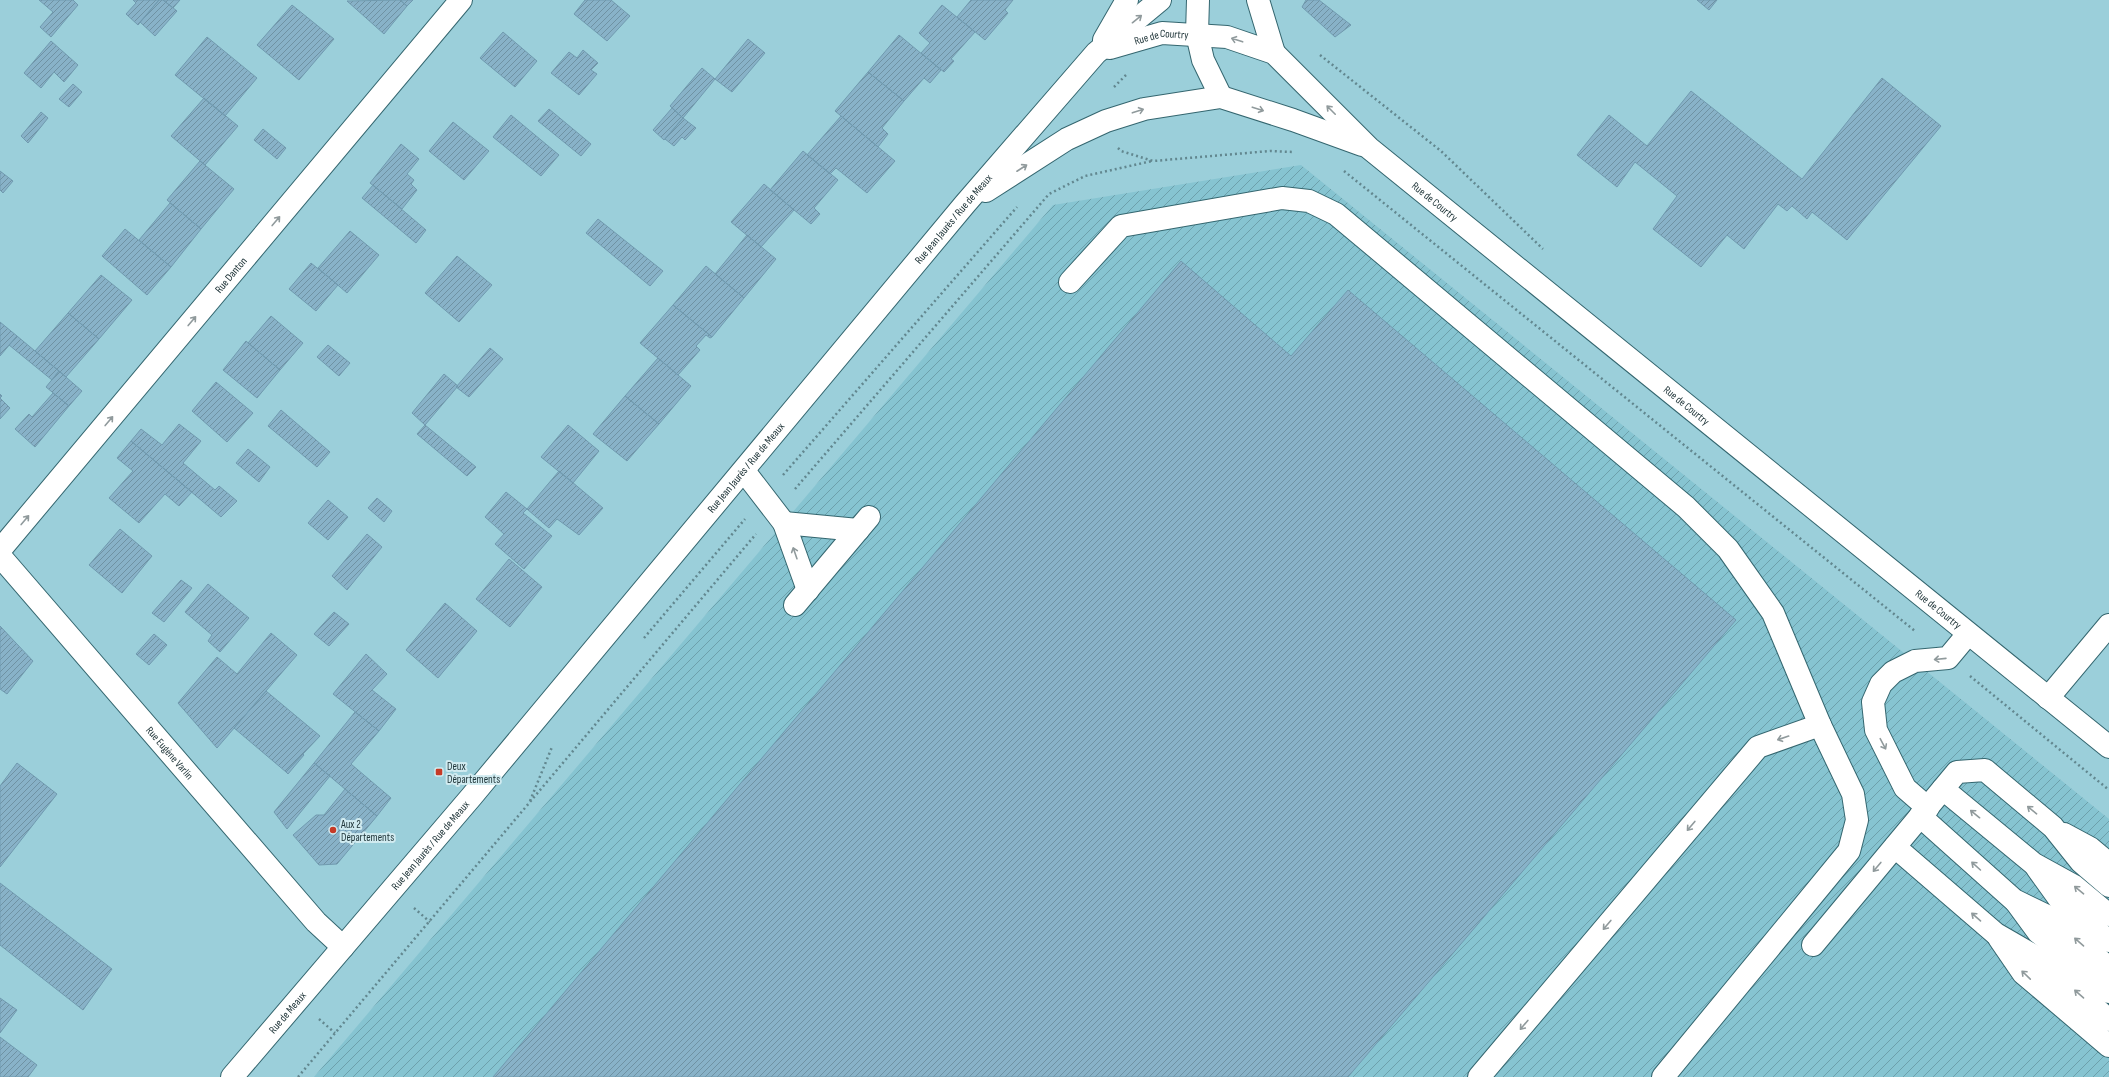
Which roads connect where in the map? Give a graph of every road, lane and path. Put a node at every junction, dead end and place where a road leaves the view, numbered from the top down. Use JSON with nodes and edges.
{"nodes":[{"id":1,"x":461,"y":0,"type":"edge"},
{"id":2,"x":1128,"y":0,"type":"edge"},
{"id":3,"x":1160,"y":0,"type":"edge"},
{"id":4,"x":1198,"y":0,"type":"edge"},
{"id":5,"x":1258,"y":0,"type":"edge"},
{"id":6,"x":1197,"y":34,"type":"junction"},
{"id":7,"x":1096,"y":53,"type":"junction"},
{"id":8,"x":1274,"y":53,"type":"junction"},
{"id":9,"x":1221,"y":97,"type":"junction"},
{"id":10,"x":1368,"y":148,"type":"junction"},
{"id":11,"x":1153,"y":161,"type":"dead end"},
{"id":12,"x":965,"y":204,"type":"junction"},
{"id":13,"x":1019,"y":205,"type":"dead end"},
{"id":14,"x":1070,"y":282,"type":"dead end"},
{"id":15,"x":788,"y":470,"type":"dead end"},
{"id":16,"x":744,"y":471,"type":"junction"},
{"id":17,"x":791,"y":493,"type":"dead end"},
{"id":18,"x":744,"y":519,"type":"dead end"},
{"id":19,"x":784,"y":523,"type":"junction"},
{"id":20,"x":756,"y":533,"type":"dead end"},
{"id":21,"x":0,"y":550,"type":"edge"},
{"id":22,"x":0,"y":556,"type":"edge"},
{"id":23,"x":2109,"y":626,"type":"edge"},
{"id":24,"x":1968,"y":634,"type":"junction"},
{"id":25,"x":643,"y":639,"type":"dead end"},
{"id":26,"x":1979,"y":684,"type":"dead end"},
{"id":27,"x":2048,"y":698,"type":"junction"},
{"id":28,"x":1820,"y":725,"type":"junction"},
{"id":29,"x":552,"y":746,"type":"dead end"},
{"id":30,"x":2109,"y":747,"type":"edge"},
{"id":31,"x":1943,"y":789,"type":"junction"},
{"id":32,"x":2109,"y":790,"type":"edge"},
{"id":33,"x":529,"y":804,"type":"junction"},
{"id":34,"x":1924,"y":812,"type":"junction"},
{"id":35,"x":2053,"y":828,"type":"junction"},
{"id":36,"x":1895,"y":847,"type":"junction"},
{"id":37,"x":2034,"y":864,"type":"junction"},
{"id":38,"x":2109,"y":864,"type":"edge"},
{"id":39,"x":2109,"y":886,"type":"edge"},
{"id":40,"x":2014,"y":900,"type":"junction"},
{"id":41,"x":414,"y":908,"type":"dead end"},
{"id":42,"x":2109,"y":916,"type":"edge"},
{"id":43,"x":430,"y":922,"type":"junction"},
{"id":44,"x":1996,"y":934,"type":"junction"},
{"id":45,"x":2109,"y":941,"type":"edge"},
{"id":46,"x":1813,"y":945,"type":"dead end"},
{"id":47,"x":343,"y":947,"type":"junction"},
{"id":48,"x":2109,"y":968,"type":"edge"},
{"id":49,"x":2109,"y":992,"type":"edge"},
{"id":50,"x":315,"y":1014,"type":"dead end"},
{"id":51,"x":2109,"y":1020,"type":"edge"},
{"id":52,"x":335,"y":1033,"type":"junction"},
{"id":53,"x":2109,"y":1046,"type":"edge"},
{"id":54,"x":232,"y":1077,"type":"edge"},
{"id":55,"x":298,"y":1077,"type":"edge"},
{"id":56,"x":1480,"y":1077,"type":"edge"},
{"id":57,"x":1663,"y":1077,"type":"edge"}],
"edges":[{"from":21,"to":1,"type":"main road","name":"Rue Danton","one_way":true},
{"from":2,"to":7,"type":"main road"},
{"from":7,"to":3,"type":"main road","name":"Rue Jean Jaurès / Rue de Meaux","one_way":true},
{"from":4,"to":6,"type":"main road"},
{"from":5,"to":8,"type":"main road","name":"Rue de Courtry"},
{"from":6,"to":7,"type":"main road","name":"Rue de Courtry"},
{"from":8,"to":6,"type":"main road","name":"Rue de Courtry","one_way":true},
{"from":6,"to":9,"type":"main road"},
{"from":7,"to":12,"type":"main road","name":"Rue Jean Jaurès / Rue de Meaux"},
{"from":10,"to":8,"type":"main road","name":"Rue de Courtry","one_way":true},
{"from":9,"to":10,"type":"main road","one_way":true},
{"from":12,"to":9,"type":"main road","one_way":true},
{"from":10,"to":24,"type":"main road","name":"Rue de Courtry"},
{"from":11,"to":17,"type":"path"},
{"from":12,"to":16,"type":"main road","name":"Rue Jean Jaurès / Rue de Meaux"},
{"from":13,"to":15,"type":"path"},
{"from":14,"to":28,"type":"main road"},
{"from":16,"to":19,"type":"main road"},
{"from":16,"to":47,"type":"main road","name":"Rue Jean Jaurès / Rue de Meaux"},
{"from":18,"to":25,"type":"path"},
{"from":19,"to":19,"type":"main road","one_way":true},
{"from":20,"to":33,"type":"path"},
{"from":22,"to":47,"type":"main road","name":"Rue Eugène Varlin"},
{"from":23,"to":27,"type":"main road"},
{"from":24,"to":27,"type":"main road","name":"Rue de Courtry"},
{"from":24,"to":34,"type":"main road","one_way":true},
{"from":26,"to":32,"type":"path"},
{"from":27,"to":30,"type":"main road","name":"Rue de Courtry"},
{"from":28,"to":56,"type":"main road","one_way":true},
{"from":28,"to":57,"type":"main road"},
{"from":29,"to":33,"type":"path"},
{"from":31,"to":34,"type":"main road"},
{"from":35,"to":31,"type":"main road","one_way":true},
{"from":37,"to":31,"type":"main road","one_way":true},
{"from":33,"to":43,"type":"path"},
{"from":34,"to":36,"type":"main road"},
{"from":40,"to":34,"type":"main road","one_way":true},
{"from":35,"to":38,"type":"main road"},
{"from":35,"to":39,"type":"main road"},
{"from":44,"to":36,"type":"main road","one_way":true},
{"from":36,"to":46,"type":"main road","one_way":true},
{"from":42,"to":37,"type":"main road","one_way":true},
{"from":37,"to":45,"type":"main road"},
{"from":48,"to":40,"type":"main road","one_way":true},
{"from":40,"to":49,"type":"main road"},
{"from":41,"to":43,"type":"path"},
{"from":43,"to":52,"type":"path"},
{"from":51,"to":44,"type":"main road","one_way":true},
{"from":53,"to":44,"type":"main road","one_way":true},
{"from":47,"to":54,"type":"main road","name":"Rue de Meaux"},
{"from":50,"to":52,"type":"path"},
{"from":52,"to":55,"type":"path"}]}
